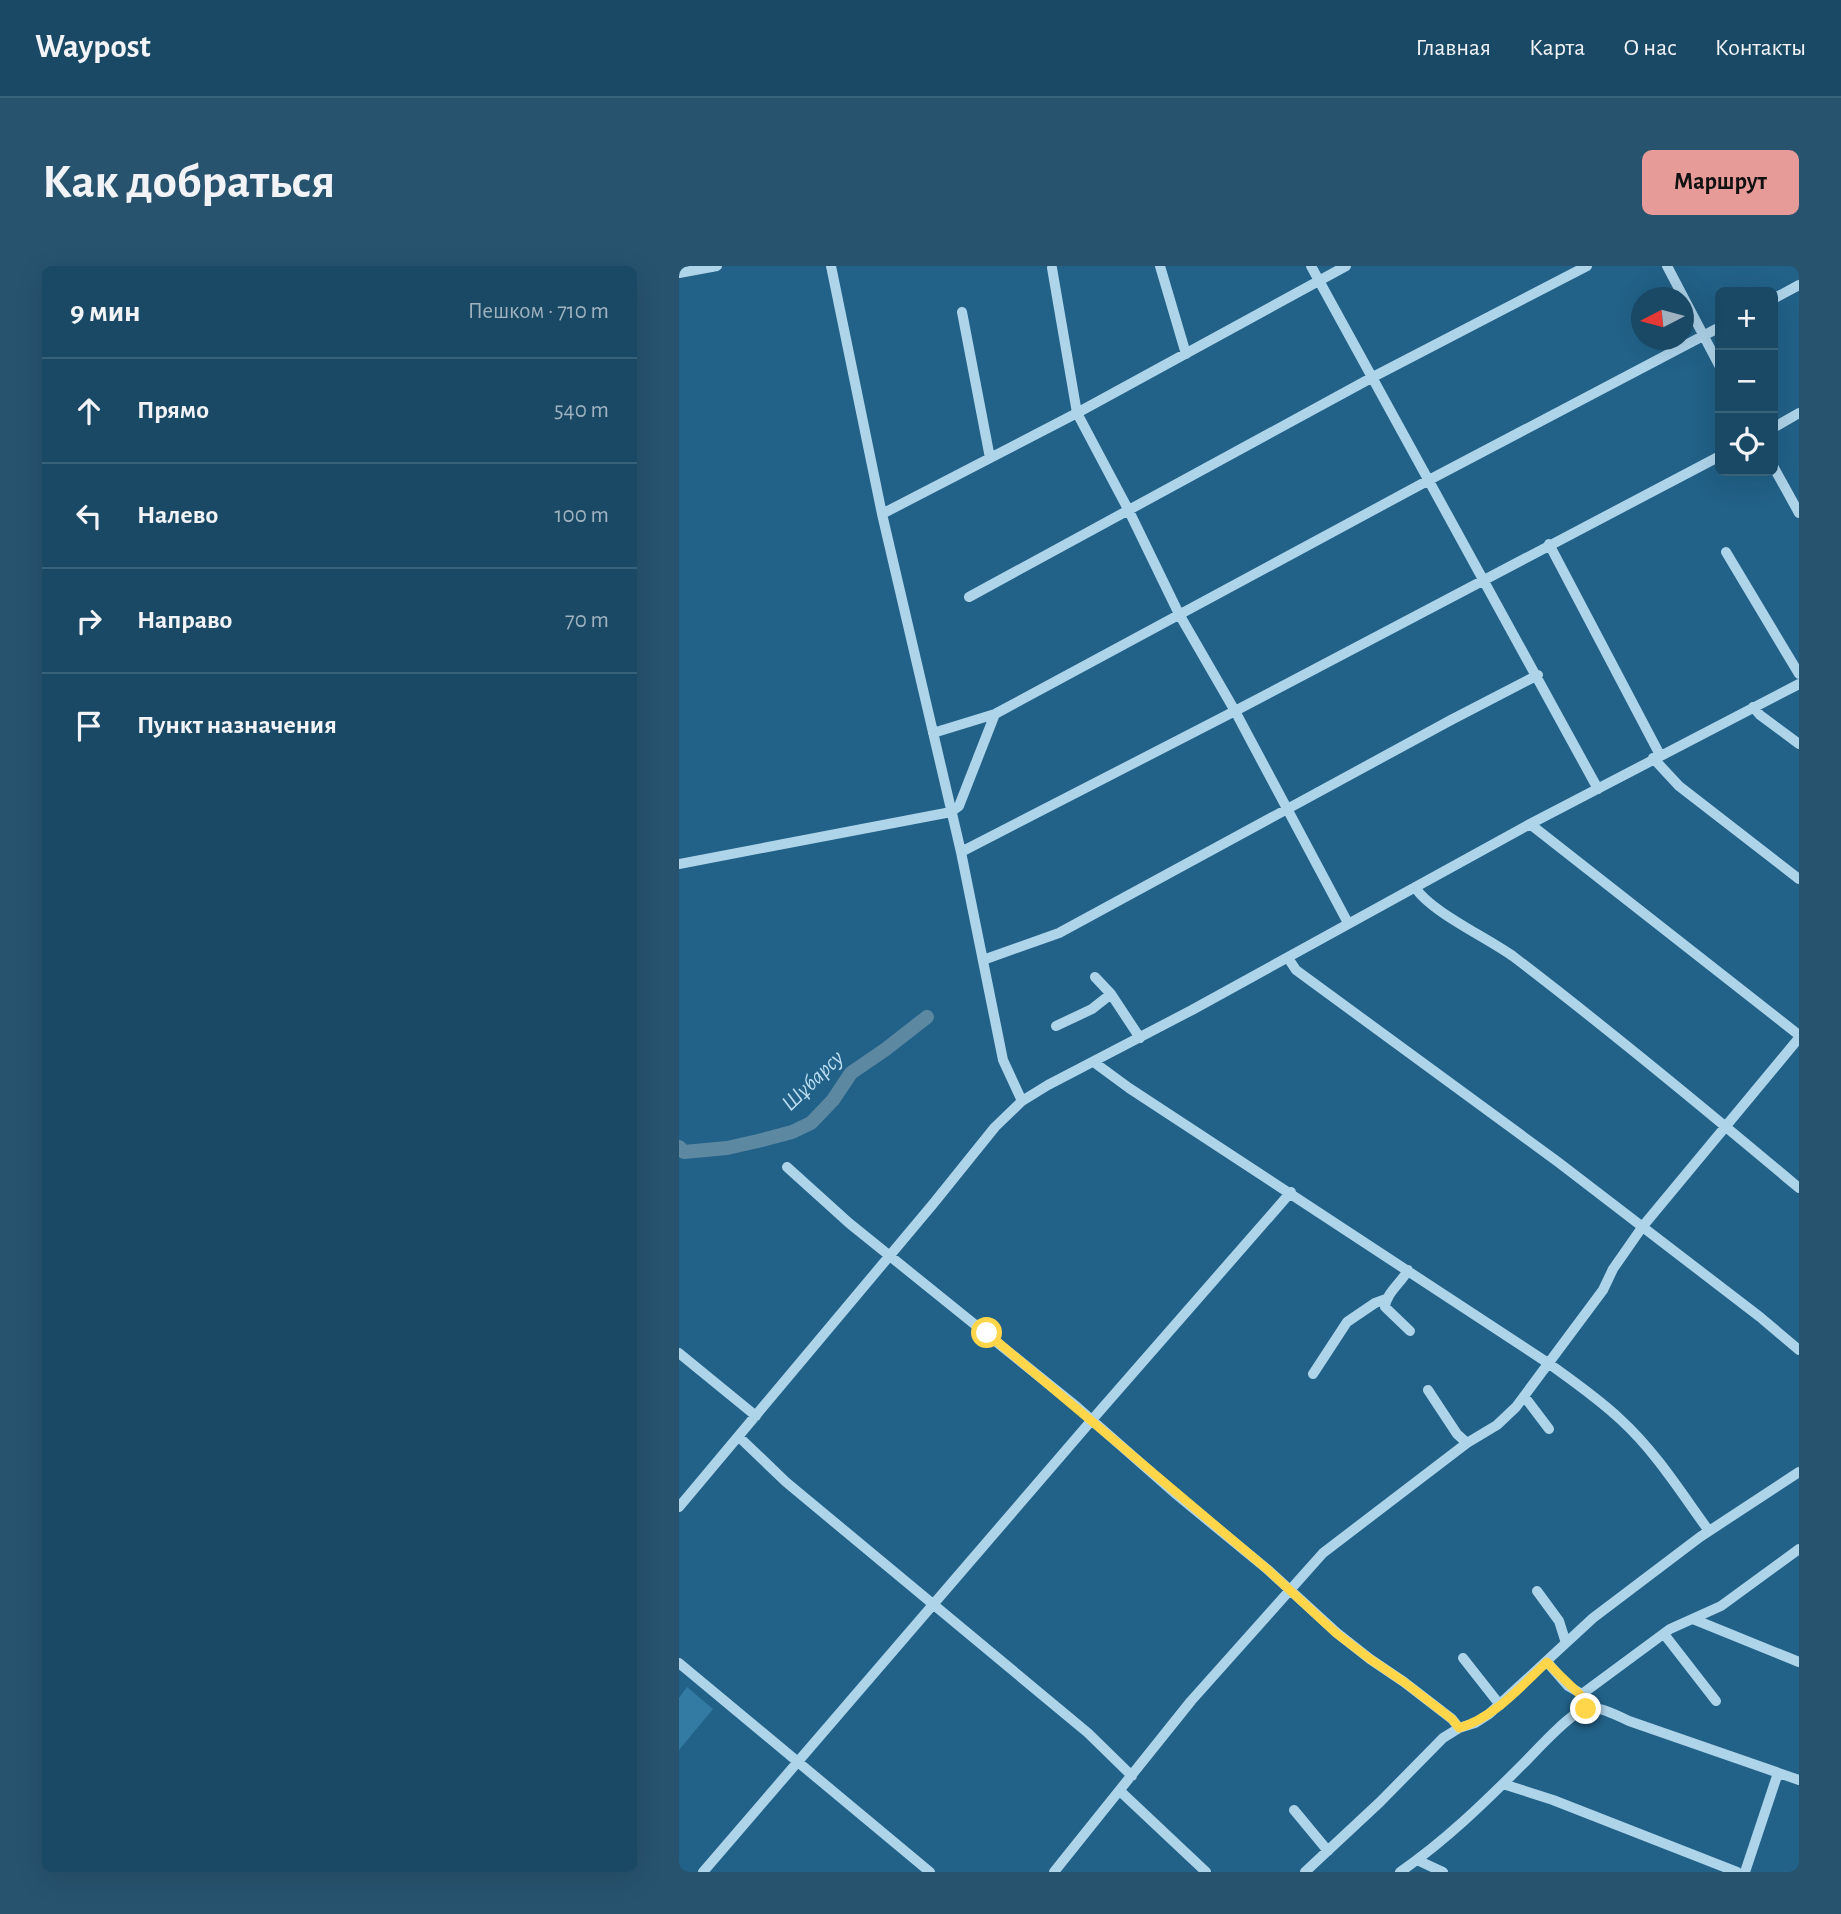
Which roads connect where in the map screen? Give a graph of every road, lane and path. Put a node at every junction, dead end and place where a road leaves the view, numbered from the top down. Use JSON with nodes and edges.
{"nodes":[{"id":1,"x":717,"y":266,"type":"edge"},
{"id":2,"x":831,"y":266,"type":"edge"},
{"id":3,"x":1160,"y":266,"type":"edge"},
{"id":4,"x":1311,"y":266,"type":"edge"},
{"id":5,"x":1346,"y":266,"type":"edge"},
{"id":6,"x":1587,"y":266,"type":"edge"},
{"id":7,"x":1667,"y":266,"type":"edge"},
{"id":8,"x":1052,"y":268,"type":"dead end"},
{"id":9,"x":679,"y":273,"type":"edge"},
{"id":10,"x":1320,"y":280,"type":"junction"},
{"id":11,"x":1799,"y":285,"type":"edge"},
{"id":12,"x":1778,"y":296,"type":"edge"},
{"id":13,"x":962,"y":312,"type":"dead end"},
{"id":14,"x":1715,"y":330,"type":"edge"},
{"id":15,"x":1704,"y":336,"type":"junction"},
{"id":16,"x":1186,"y":354,"type":"junction"},
{"id":17,"x":1715,"y":358,"type":"edge"},
{"id":18,"x":1373,"y":377,"type":"junction"},
{"id":19,"x":1077,"y":413,"type":"junction"},
{"id":20,"x":1799,"y":414,"type":"edge"},
{"id":21,"x":1778,"y":425,"type":"edge"},
{"id":22,"x":990,"y":458,"type":"junction"},
{"id":23,"x":1715,"y":459,"type":"edge"},
{"id":24,"x":1778,"y":475,"type":"edge"},
{"id":25,"x":1429,"y":480,"type":"junction"},
{"id":26,"x":1129,"y":511,"type":"junction"},
{"id":27,"x":1799,"y":513,"type":"edge"},
{"id":28,"x":882,"y":514,"type":"junction"},
{"id":29,"x":1549,"y":544,"type":"junction"},
{"id":30,"x":1726,"y":552,"type":"dead end"},
{"id":31,"x":1485,"y":579,"type":"junction"},
{"id":32,"x":969,"y":597,"type":"dead end"},
{"id":33,"x":1179,"y":614,"type":"junction"},
{"id":34,"x":1799,"y":674,"type":"edge"},
{"id":35,"x":1538,"y":675,"type":"junction"},
{"id":36,"x":1799,"y":684,"type":"edge"},
{"id":37,"x":1753,"y":707,"type":"junction"},
{"id":38,"x":1235,"y":711,"type":"junction"},
{"id":39,"x":995,"y":714,"type":"junction"},
{"id":40,"x":933,"y":733,"type":"junction"},
{"id":41,"x":1799,"y":744,"type":"edge"},
{"id":42,"x":1656,"y":757,"type":"junction"},
{"id":43,"x":1598,"y":789,"type":"junction"},
{"id":44,"x":1287,"y":809,"type":"junction"},
{"id":45,"x":951,"y":811,"type":"junction"},
{"id":46,"x":1530,"y":824,"type":"junction"},
{"id":47,"x":961,"y":852,"type":"junction"},
{"id":48,"x":679,"y":864,"type":"edge"},
{"id":49,"x":1799,"y":879,"type":"edge"},
{"id":50,"x":1415,"y":887,"type":"junction"},
{"id":51,"x":1349,"y":923,"type":"junction"},
{"id":52,"x":1288,"y":957,"type":"junction"},
{"id":53,"x":983,"y":960,"type":"junction"},
{"id":54,"x":1095,"y":977,"type":"dead end"},
{"id":55,"x":1111,"y":994,"type":"junction"},
{"id":56,"x":1056,"y":1026,"type":"dead end"},
{"id":57,"x":1799,"y":1036,"type":"edge"},
{"id":58,"x":1140,"y":1038,"type":"junction"},
{"id":59,"x":1095,"y":1063,"type":"junction"},
{"id":60,"x":1022,"y":1101,"type":"junction"},
{"id":61,"x":1726,"y":1127,"type":"junction"},
{"id":62,"x":787,"y":1167,"type":"dead end"},
{"id":63,"x":1799,"y":1188,"type":"edge"},
{"id":64,"x":1291,"y":1192,"type":"junction"},
{"id":65,"x":1643,"y":1226,"type":"junction"},
{"id":66,"x":890,"y":1254,"type":"junction"},
{"id":67,"x":1408,"y":1270,"type":"junction"},
{"id":68,"x":1386,"y":1299,"type":"junction"},
{"id":69,"x":1410,"y":1331,"type":"dead end"},
{"id":70,"x":1799,"y":1350,"type":"edge"},
{"id":71,"x":679,"y":1353,"type":"edge"},
{"id":72,"x":1548,"y":1363,"type":"junction"},
{"id":73,"x":1313,"y":1374,"type":"dead end"},
{"id":74,"x":1428,"y":1390,"type":"dead end"},
{"id":75,"x":1524,"y":1396,"type":"junction"},
{"id":76,"x":756,"y":1416,"type":"junction"},
{"id":77,"x":1090,"y":1421,"type":"junction"},
{"id":78,"x":1549,"y":1429,"type":"dead end"},
{"id":79,"x":739,"y":1437,"type":"junction"},
{"id":80,"x":1467,"y":1443,"type":"junction"},
{"id":81,"x":1799,"y":1472,"type":"edge"},
{"id":82,"x":679,"y":1507,"type":"edge"},
{"id":83,"x":1709,"y":1531,"type":"junction"},
{"id":84,"x":1799,"y":1549,"type":"edge"},
{"id":85,"x":1290,"y":1590,"type":"junction"},
{"id":86,"x":1537,"y":1591,"type":"dead end"},
{"id":87,"x":933,"y":1606,"type":"junction"},
{"id":88,"x":1693,"y":1619,"type":"junction"},
{"id":89,"x":1664,"y":1634,"type":"junction"},
{"id":90,"x":1566,"y":1643,"type":"junction"},
{"id":91,"x":1463,"y":1658,"type":"dead end"},
{"id":92,"x":1547,"y":1662,"type":"junction"},
{"id":93,"x":1799,"y":1662,"type":"edge"},
{"id":94,"x":679,"y":1663,"type":"edge"},
{"id":95,"x":1582,"y":1694,"type":"junction"},
{"id":96,"x":1716,"y":1701,"type":"dead end"},
{"id":97,"x":1500,"y":1705,"type":"junction"},
{"id":98,"x":1594,"y":1709,"type":"junction"},
{"id":99,"x":1459,"y":1728,"type":"junction"},
{"id":100,"x":797,"y":1762,"type":"junction"},
{"id":101,"x":1778,"y":1773,"type":"junction"},
{"id":102,"x":1132,"y":1776,"type":"junction"},
{"id":103,"x":1799,"y":1780,"type":"edge"},
{"id":104,"x":1503,"y":1784,"type":"junction"},
{"id":105,"x":1121,"y":1791,"type":"junction"},
{"id":106,"x":1294,"y":1810,"type":"dead end"},
{"id":107,"x":1328,"y":1851,"type":"junction"},
{"id":108,"x":1417,"y":1860,"type":"junction"},
{"id":109,"x":703,"y":1872,"type":"edge"},
{"id":110,"x":930,"y":1872,"type":"edge"},
{"id":111,"x":1054,"y":1872,"type":"edge"},
{"id":112,"x":1206,"y":1872,"type":"edge"},
{"id":113,"x":1305,"y":1872,"type":"edge"},
{"id":114,"x":1400,"y":1872,"type":"edge"},
{"id":115,"x":1443,"y":1872,"type":"edge"},
{"id":116,"x":1737,"y":1872,"type":"edge"},
{"id":117,"x":1745,"y":1872,"type":"edge"}],
"edges":[{"from":1,"to":9,"type":"street"},
{"from":2,"to":28,"type":"street"},
{"from":3,"to":16,"type":"street"},
{"from":4,"to":10,"type":"street"},
{"from":5,"to":10,"type":"street"},
{"from":6,"to":18,"type":"street"},
{"from":7,"to":15,"type":"street"},
{"from":8,"to":19,"type":"street"},
{"from":10,"to":16,"type":"street"},
{"from":10,"to":18,"type":"street"},
{"from":11,"to":12,"type":"street"},
{"from":13,"to":22,"type":"street"},
{"from":14,"to":15,"type":"street"},
{"from":15,"to":17,"type":"street"},
{"from":15,"to":25,"type":"street"},
{"from":16,"to":19,"type":"street"},
{"from":18,"to":25,"type":"street"},
{"from":18,"to":26,"type":"street"},
{"from":19,"to":22,"type":"street"},
{"from":19,"to":26,"type":"street"},
{"from":20,"to":21,"type":"street"},
{"from":22,"to":28,"type":"street"},
{"from":23,"to":29,"type":"street"},
{"from":24,"to":27,"type":"street"},
{"from":25,"to":31,"type":"street"},
{"from":25,"to":33,"type":"street"},
{"from":26,"to":32,"type":"street"},
{"from":26,"to":33,"type":"street"},
{"from":28,"to":40,"type":"street"},
{"from":29,"to":31,"type":"street"},
{"from":29,"to":42,"type":"street"},
{"from":30,"to":34,"type":"street"},
{"from":31,"to":35,"type":"street"},
{"from":31,"to":38,"type":"street"},
{"from":33,"to":38,"type":"street"},
{"from":33,"to":39,"type":"street"},
{"from":35,"to":43,"type":"street"},
{"from":35,"to":44,"type":"street"},
{"from":36,"to":37,"type":"street"},
{"from":37,"to":41,"type":"street"},
{"from":37,"to":42,"type":"street"},
{"from":38,"to":44,"type":"street"},
{"from":38,"to":47,"type":"street"},
{"from":39,"to":40,"type":"street"},
{"from":39,"to":45,"type":"street"},
{"from":40,"to":45,"type":"street"},
{"from":42,"to":43,"type":"street"},
{"from":42,"to":49,"type":"street"},
{"from":43,"to":46,"type":"street"},
{"from":44,"to":51,"type":"street"},
{"from":44,"to":53,"type":"street"},
{"from":45,"to":47,"type":"street"},
{"from":45,"to":48,"type":"street"},
{"from":46,"to":50,"type":"street"},
{"from":46,"to":57,"type":"street"},
{"from":47,"to":53,"type":"street"},
{"from":50,"to":51,"type":"street"},
{"from":50,"to":61,"type":"street"},
{"from":51,"to":52,"type":"street"},
{"from":52,"to":58,"type":"street"},
{"from":52,"to":65,"type":"street"},
{"from":53,"to":60,"type":"street"},
{"from":54,"to":55,"type":"street"},
{"from":55,"to":56,"type":"street"},
{"from":55,"to":58,"type":"street"},
{"from":57,"to":61,"type":"street"},
{"from":58,"to":59,"type":"street"},
{"from":59,"to":60,"type":"street"},
{"from":59,"to":64,"type":"street"},
{"from":60,"to":66,"type":"street"},
{"from":61,"to":63,"type":"street"},
{"from":61,"to":65,"type":"street"},
{"from":62,"to":66,"type":"street"},
{"from":64,"to":67,"type":"street"},
{"from":64,"to":77,"type":"street"},
{"from":65,"to":70,"type":"street"},
{"from":65,"to":72,"type":"street"},
{"from":66,"to":76,"type":"street"},
{"from":66,"to":77,"type":"street"},
{"from":67,"to":68,"type":"street"},
{"from":67,"to":72,"type":"street"},
{"from":68,"to":69,"type":"street"},
{"from":68,"to":73,"type":"street"},
{"from":71,"to":76,"type":"street"},
{"from":72,"to":75,"type":"street"},
{"from":72,"to":83,"type":"street"},
{"from":74,"to":80,"type":"street"},
{"from":75,"to":78,"type":"street"},
{"from":75,"to":80,"type":"street"},
{"from":76,"to":79,"type":"street"},
{"from":77,"to":85,"type":"street"},
{"from":77,"to":87,"type":"street"},
{"from":79,"to":82,"type":"street"},
{"from":79,"to":87,"type":"street"},
{"from":80,"to":85,"type":"street"},
{"from":81,"to":83,"type":"street"},
{"from":83,"to":90,"type":"street"},
{"from":84,"to":88,"type":"street"},
{"from":85,"to":99,"type":"street"},
{"from":85,"to":102,"type":"street"},
{"from":86,"to":90,"type":"street"},
{"from":87,"to":100,"type":"street"},
{"from":87,"to":102,"type":"street"},
{"from":88,"to":89,"type":"street"},
{"from":88,"to":93,"type":"street"},
{"from":89,"to":95,"type":"street"},
{"from":89,"to":96,"type":"street"},
{"from":90,"to":92,"type":"street"},
{"from":91,"to":97,"type":"street"},
{"from":92,"to":95,"type":"street"},
{"from":92,"to":97,"type":"street"},
{"from":94,"to":100,"type":"street"},
{"from":95,"to":98,"type":"street"},
{"from":97,"to":99,"type":"street"},
{"from":98,"to":101,"type":"street"},
{"from":98,"to":104,"type":"street"},
{"from":99,"to":107,"type":"street"},
{"from":100,"to":109,"type":"street"},
{"from":100,"to":110,"type":"street"},
{"from":101,"to":103,"type":"street"},
{"from":101,"to":117,"type":"street"},
{"from":102,"to":105,"type":"street"},
{"from":104,"to":108,"type":"street"},
{"from":104,"to":116,"type":"street"},
{"from":105,"to":111,"type":"street"},
{"from":105,"to":112,"type":"street"},
{"from":106,"to":107,"type":"street"},
{"from":107,"to":113,"type":"street"},
{"from":108,"to":114,"type":"street"},
{"from":108,"to":115,"type":"street"}]}
